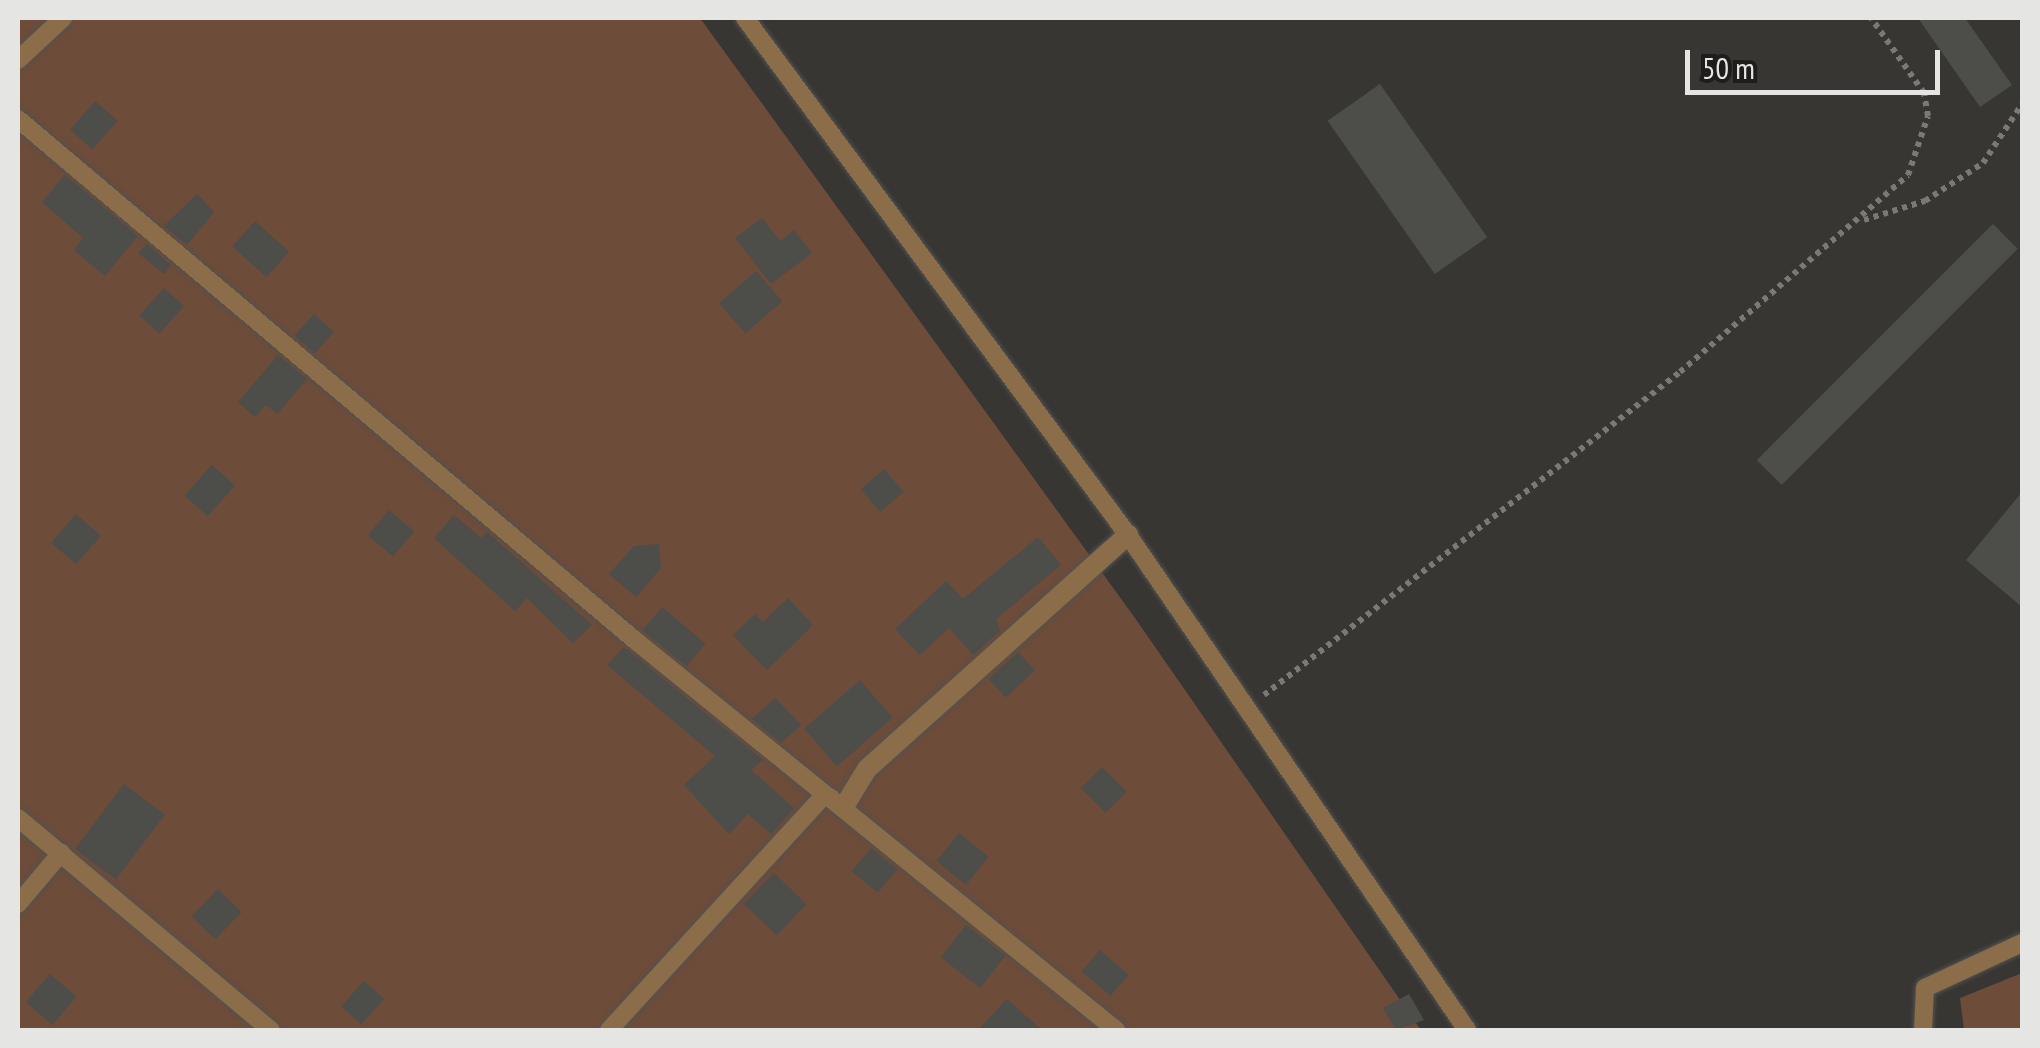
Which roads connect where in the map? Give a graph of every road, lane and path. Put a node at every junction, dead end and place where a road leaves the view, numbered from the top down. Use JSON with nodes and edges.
{"nodes":[{"id":1,"x":62,"y":18,"type":"edge"},
{"id":2,"x":745,"y":18,"type":"edge"},
{"id":3,"x":1871,"y":18,"type":"edge"},
{"id":4,"x":18,"y":60,"type":"edge"},
{"id":5,"x":2022,"y":104,"type":"edge"},
{"id":6,"x":18,"y":119,"type":"edge"},
{"id":7,"x":1863,"y":220,"type":"junction"},
{"id":8,"x":1128,"y":535,"type":"junction"},
{"id":9,"x":1247,"y":708,"type":"junction"},
{"id":10,"x":824,"y":794,"type":"junction"},
{"id":11,"x":845,"y":805,"type":"junction"},
{"id":12,"x":18,"y":818,"type":"edge"},
{"id":13,"x":61,"y":853,"type":"junction"},
{"id":14,"x":18,"y":904,"type":"edge"},
{"id":15,"x":2022,"y":943,"type":"edge"},
{"id":16,"x":271,"y":1030,"type":"edge"},
{"id":17,"x":609,"y":1030,"type":"edge"},
{"id":18,"x":1116,"y":1030,"type":"edge"},
{"id":19,"x":1467,"y":1030,"type":"edge"},
{"id":20,"x":1922,"y":1030,"type":"edge"}],
"edges":[{"from":1,"to":4,"type":"lane"},
{"from":2,"to":8,"type":"lane"},
{"from":3,"to":7,"type":"path"},
{"from":5,"to":7,"type":"path"},
{"from":6,"to":10,"type":"lane"},
{"from":7,"to":9,"type":"path"},
{"from":8,"to":9,"type":"lane"},
{"from":8,"to":11,"type":"street"},
{"from":9,"to":19,"type":"lane"},
{"from":10,"to":11,"type":"lane"},
{"from":10,"to":17,"type":"lane"},
{"from":11,"to":18,"type":"lane"},
{"from":12,"to":13,"type":"lane"},
{"from":13,"to":14,"type":"lane"},
{"from":13,"to":16,"type":"lane"},
{"from":15,"to":20,"type":"lane"}]}
